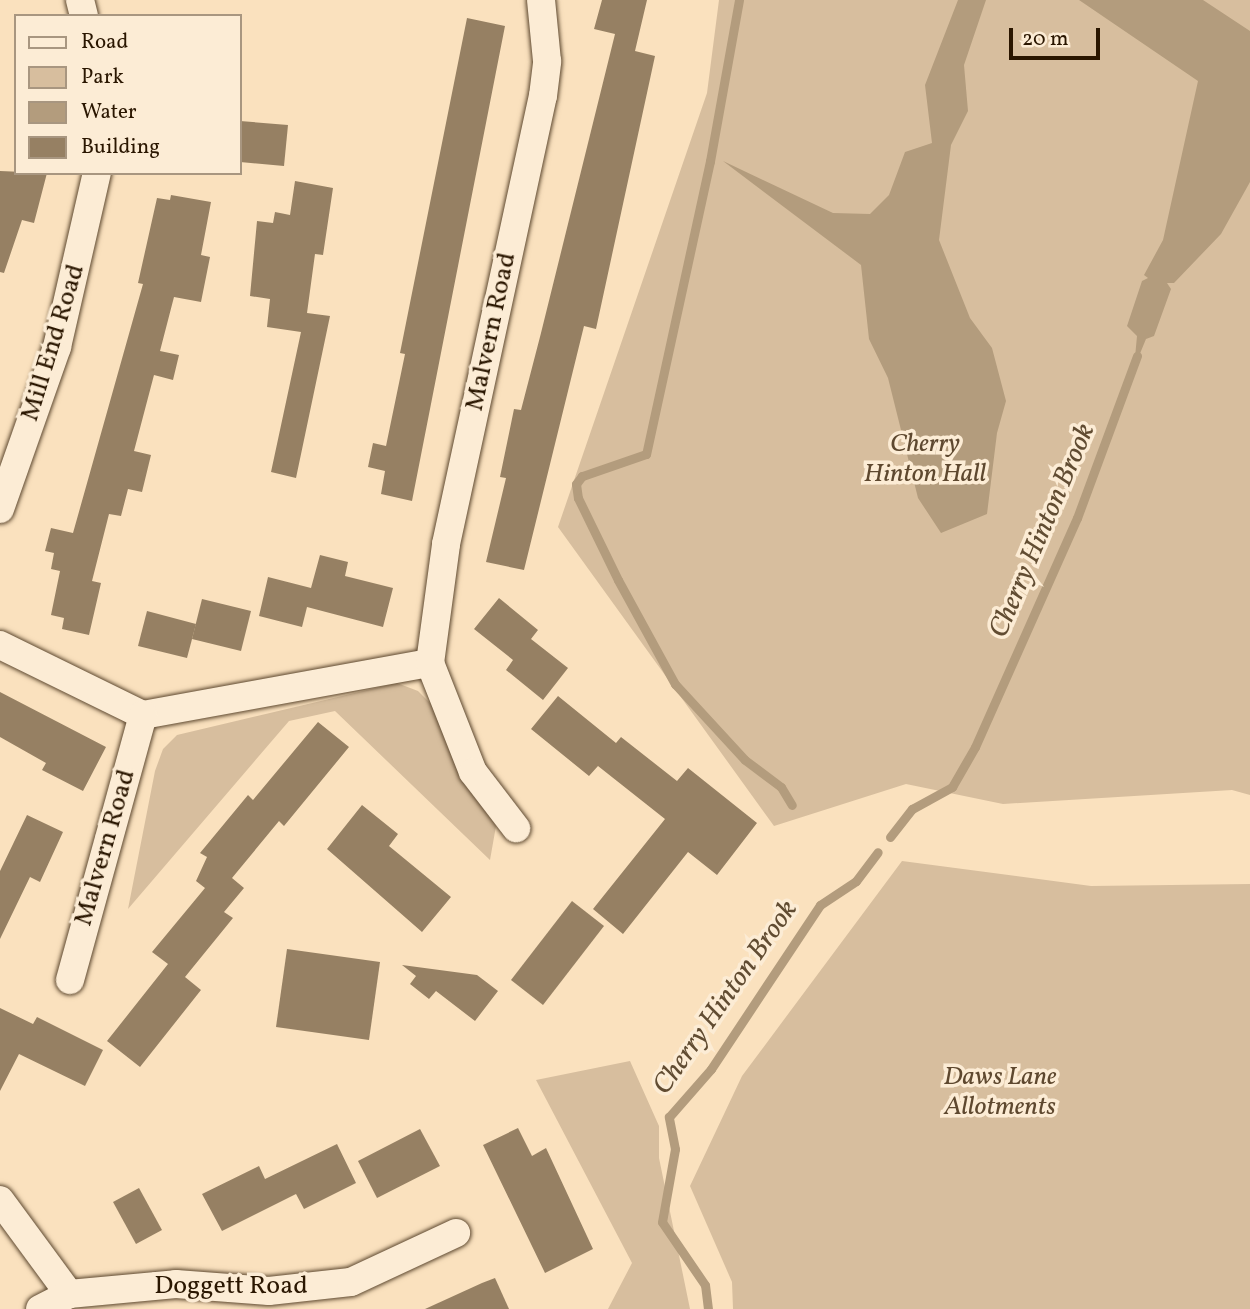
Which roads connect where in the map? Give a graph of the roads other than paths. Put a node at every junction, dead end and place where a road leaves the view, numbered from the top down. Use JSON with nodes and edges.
{"nodes":[{"id":1,"x":541,"y":0,"type":"edge"},
{"id":2,"x":97,"y":175,"type":"edge"},
{"id":3,"x":0,"y":509,"type":"edge"},
{"id":4,"x":0,"y":645,"type":"edge"},
{"id":5,"x":430,"y":663,"type":"junction"},
{"id":6,"x":143,"y":715,"type":"junction"},
{"id":7,"x":516,"y":828,"type":"dead end"},
{"id":8,"x":69,"y":980,"type":"dead end"},
{"id":9,"x":0,"y":1200,"type":"edge"},
{"id":10,"x":456,"y":1233,"type":"dead end"},
{"id":11,"x":69,"y":1294,"type":"junction"},
{"id":12,"x":40,"y":1309,"type":"edge"}],
"edges":[{"from":1,"to":5,"type":"street","name":"Malvern Road"},
{"from":2,"to":3,"type":"street","name":"Mill End Road"},
{"from":4,"to":6,"type":"street"},
{"from":5,"to":6,"type":"street"},
{"from":5,"to":7,"type":"street","name":"Malvern Road"},
{"from":6,"to":8,"type":"street","name":"Malvern Road"},
{"from":9,"to":11,"type":"street"},
{"from":10,"to":11,"type":"street","name":"Doggett Road"},
{"from":11,"to":12,"type":"street","name":"Doggett Road"}]}
